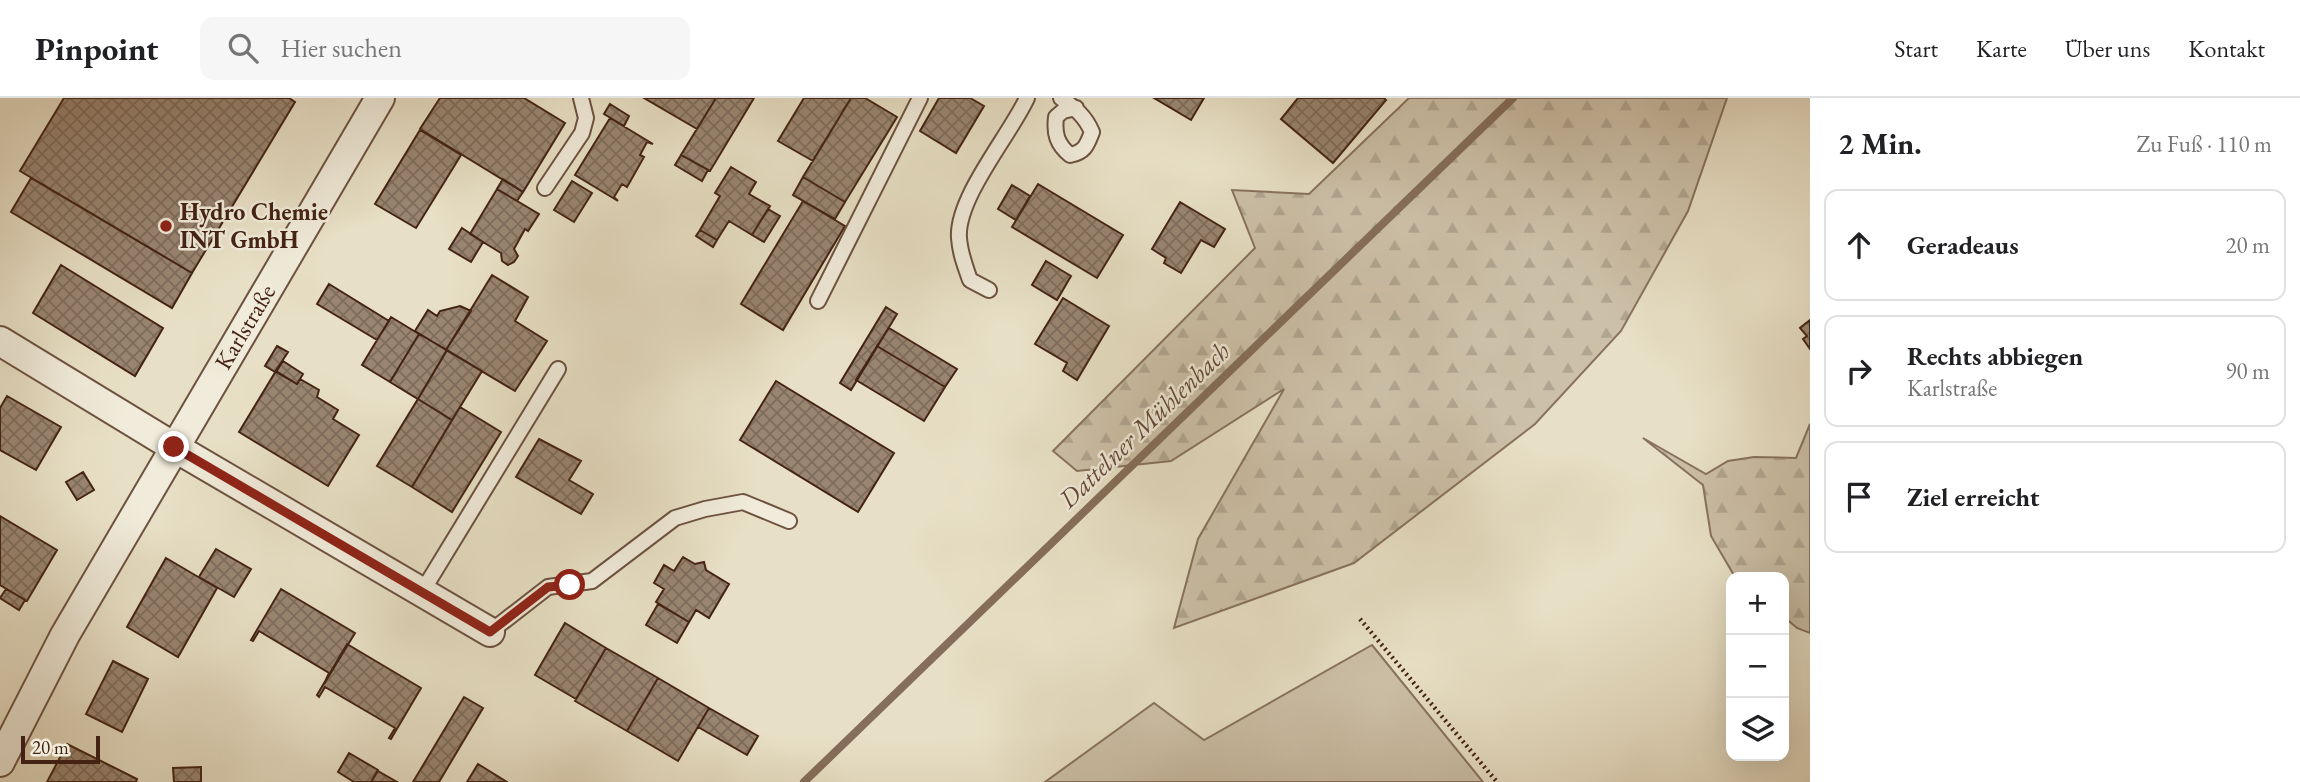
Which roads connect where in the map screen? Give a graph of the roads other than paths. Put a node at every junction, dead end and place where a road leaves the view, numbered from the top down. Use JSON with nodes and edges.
{"nodes":[{"id":1,"x":380,"y":98,"type":"edge"},
{"id":2,"x":581,"y":98,"type":"edge"},
{"id":3,"x":920,"y":98,"type":"edge"},
{"id":4,"x":1027,"y":98,"type":"edge"},
{"id":5,"x":1062,"y":98,"type":"edge"},
{"id":6,"x":1076,"y":108,"type":"dead end"},
{"id":7,"x":545,"y":188,"type":"dead end"},
{"id":8,"x":989,"y":290,"type":"dead end"},
{"id":9,"x":818,"y":301,"type":"dead end"},
{"id":10,"x":0,"y":341,"type":"edge"},
{"id":11,"x":558,"y":369,"type":"dead end"},
{"id":12,"x":174,"y":447,"type":"junction"},
{"id":13,"x":789,"y":521,"type":"dead end"},
{"id":14,"x":422,"y":592,"type":"junction"},
{"id":15,"x":490,"y":632,"type":"joint"},
{"id":16,"x":0,"y":762,"type":"edge"}],
"edges":[{"from":1,"to":12,"type":"street","name":"Karlstraße"},
{"from":2,"to":7,"type":"lane"},
{"from":3,"to":9,"type":"lane"},
{"from":4,"to":8,"type":"lane"},
{"from":5,"to":6,"type":"lane"},
{"from":10,"to":12,"type":"street"},
{"from":11,"to":14,"type":"lane"},
{"from":12,"to":14,"type":"street"},
{"from":12,"to":16,"type":"street","name":"Karlstraße"},
{"from":13,"to":15,"type":"lane"},
{"from":14,"to":15,"type":"street"}]}
